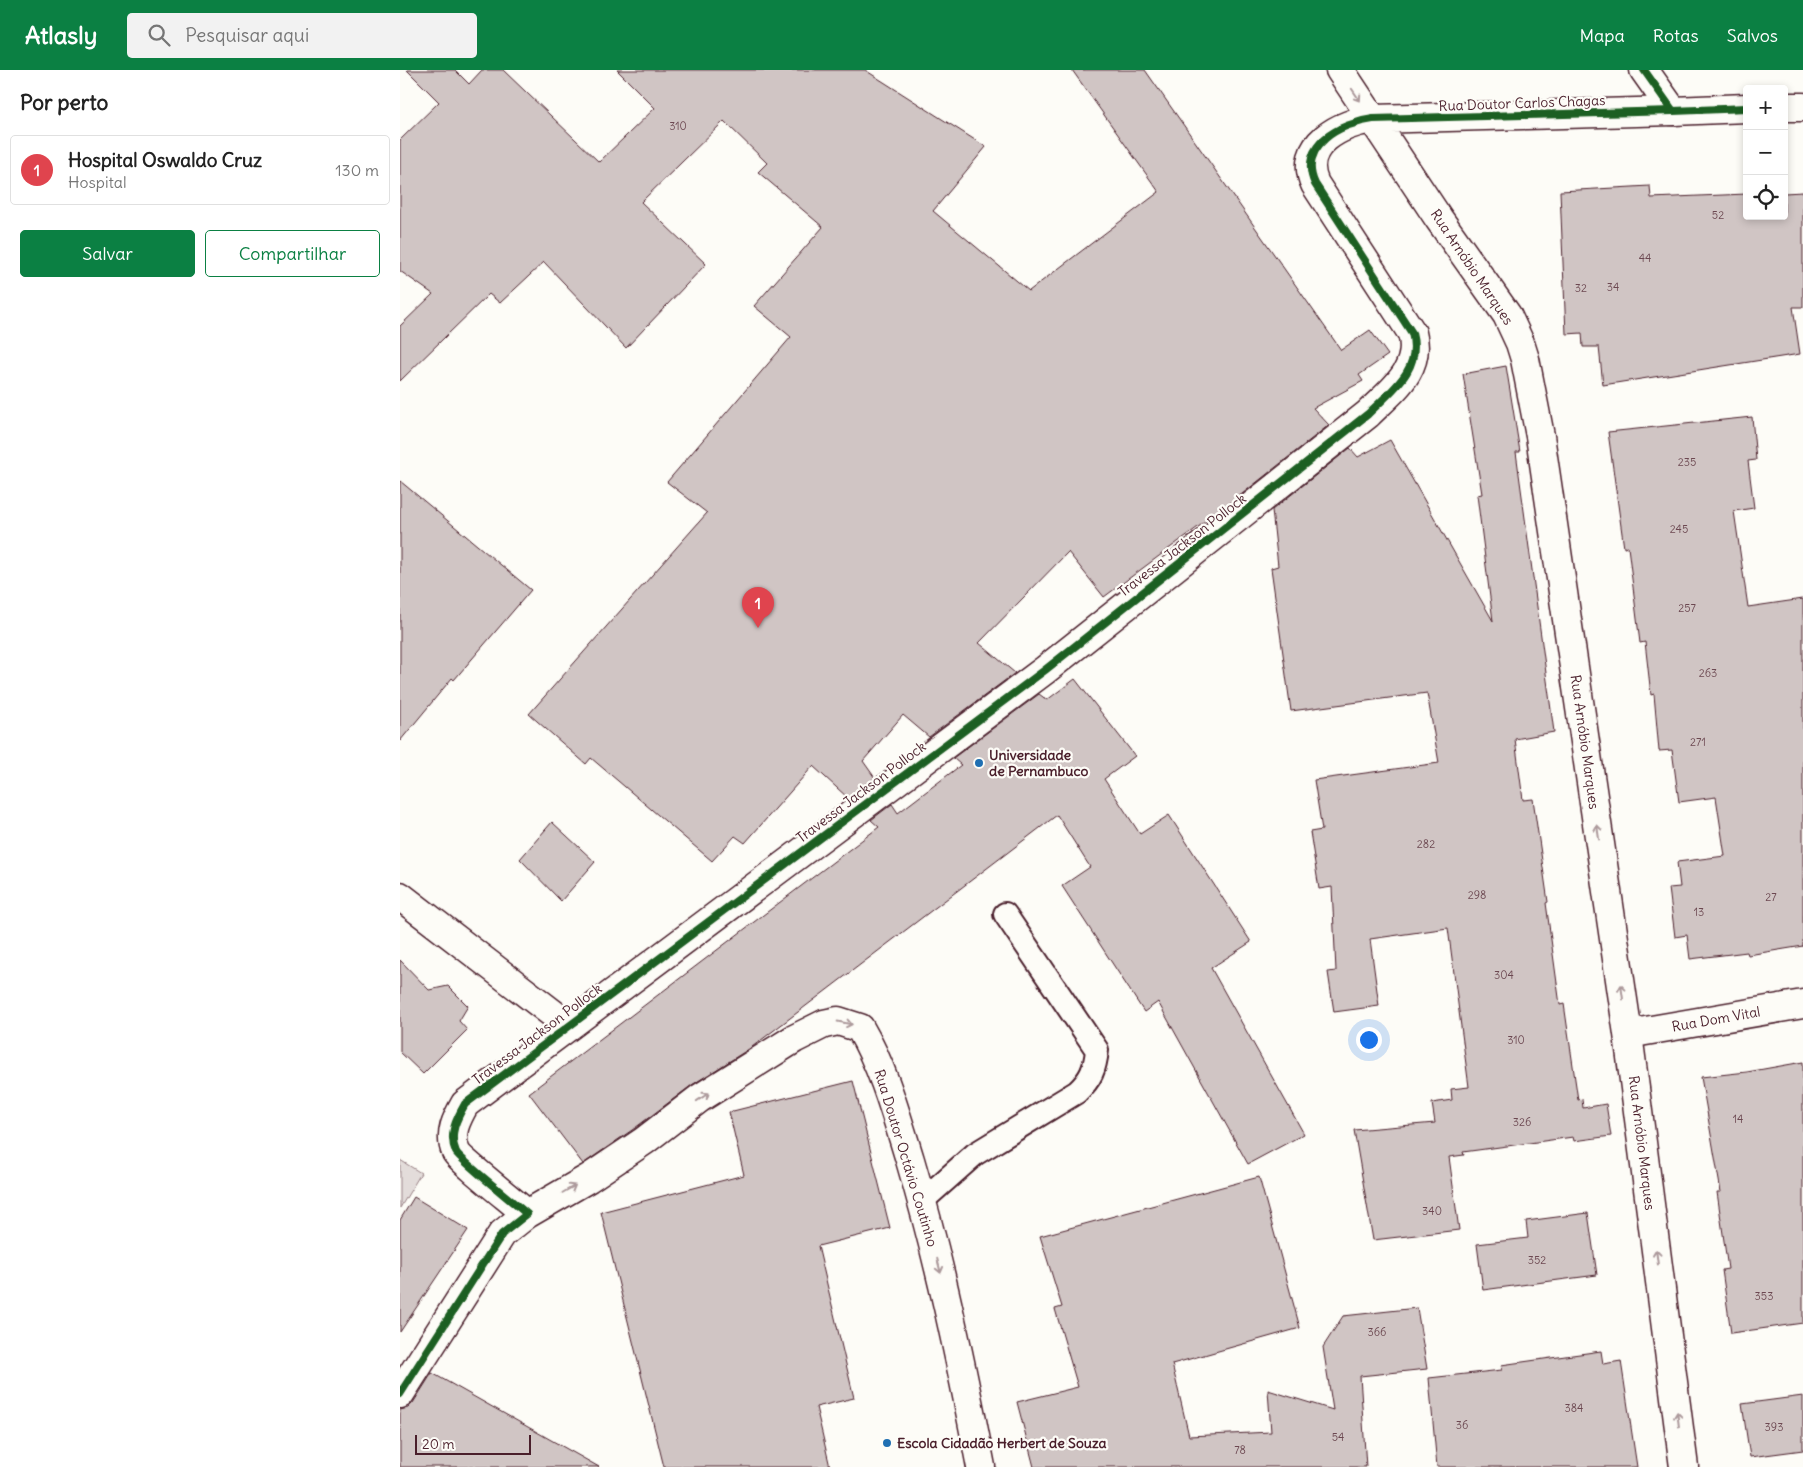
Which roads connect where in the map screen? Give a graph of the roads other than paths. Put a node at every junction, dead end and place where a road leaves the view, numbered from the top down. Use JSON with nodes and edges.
{"nodes":[{"id":1,"x":1340,"y":70,"type":"edge"},
{"id":2,"x":1644,"y":70,"type":"edge"},
{"id":3,"x":1788,"y":107,"type":"edge"},
{"id":4,"x":1803,"y":107,"type":"edge"},
{"id":5,"x":1743,"y":108,"type":"edge"},
{"id":6,"x":1673,"y":111,"type":"junction"},
{"id":7,"x":1373,"y":120,"type":"junction"},
{"id":8,"x":1403,"y":379,"type":"joint"},
{"id":9,"x":400,"y":896,"type":"edge"},
{"id":10,"x":1005,"y":914,"type":"dead end"},
{"id":11,"x":1803,"y":1004,"type":"edge"},
{"id":12,"x":569,"y":1026,"type":"junction"},
{"id":13,"x":1628,"y":1034,"type":"junction"},
{"id":14,"x":922,"y":1201,"type":"junction"},
{"id":15,"x":527,"y":1214,"type":"junction"},
{"id":16,"x":400,"y":1394,"type":"edge"},
{"id":17,"x":981,"y":1467,"type":"edge"},
{"id":18,"x":1684,"y":1467,"type":"edge"}],
"edges":[{"from":1,"to":7,"type":"street","name":"Rua Arnóbio Marques","one_way":true},
{"from":2,"to":6,"type":"street"},
{"from":3,"to":4,"type":"street"},
{"from":5,"to":6,"type":"street","name":"Rua Doutor Carlos Chagas"},
{"from":6,"to":7,"type":"street","name":"Rua Doutor Carlos Chagas"},
{"from":7,"to":8,"type":"street","name":"Rua Doutor Carlos Chagas"},
{"from":13,"to":7,"type":"street","name":"Rua Arnóbio Marques","one_way":true},
{"from":8,"to":12,"type":"street","name":"Travessa Jackson Pollock"},
{"from":9,"to":12,"type":"street"},
{"from":10,"to":14,"type":"lane"},
{"from":11,"to":13,"type":"street","name":"Rua Dom Vital"},
{"from":12,"to":15,"type":"street","name":"Travessa Jackson Pollock"},
{"from":18,"to":13,"type":"street","name":"Rua Arnóbio Marques","one_way":true},
{"from":15,"to":14,"type":"street","name":"Rua Doutor Octávio Coutinho","one_way":true},
{"from":14,"to":17,"type":"street","name":"Rua Doutor Octávio Coutinho","one_way":true},
{"from":15,"to":16,"type":"street"}]}
